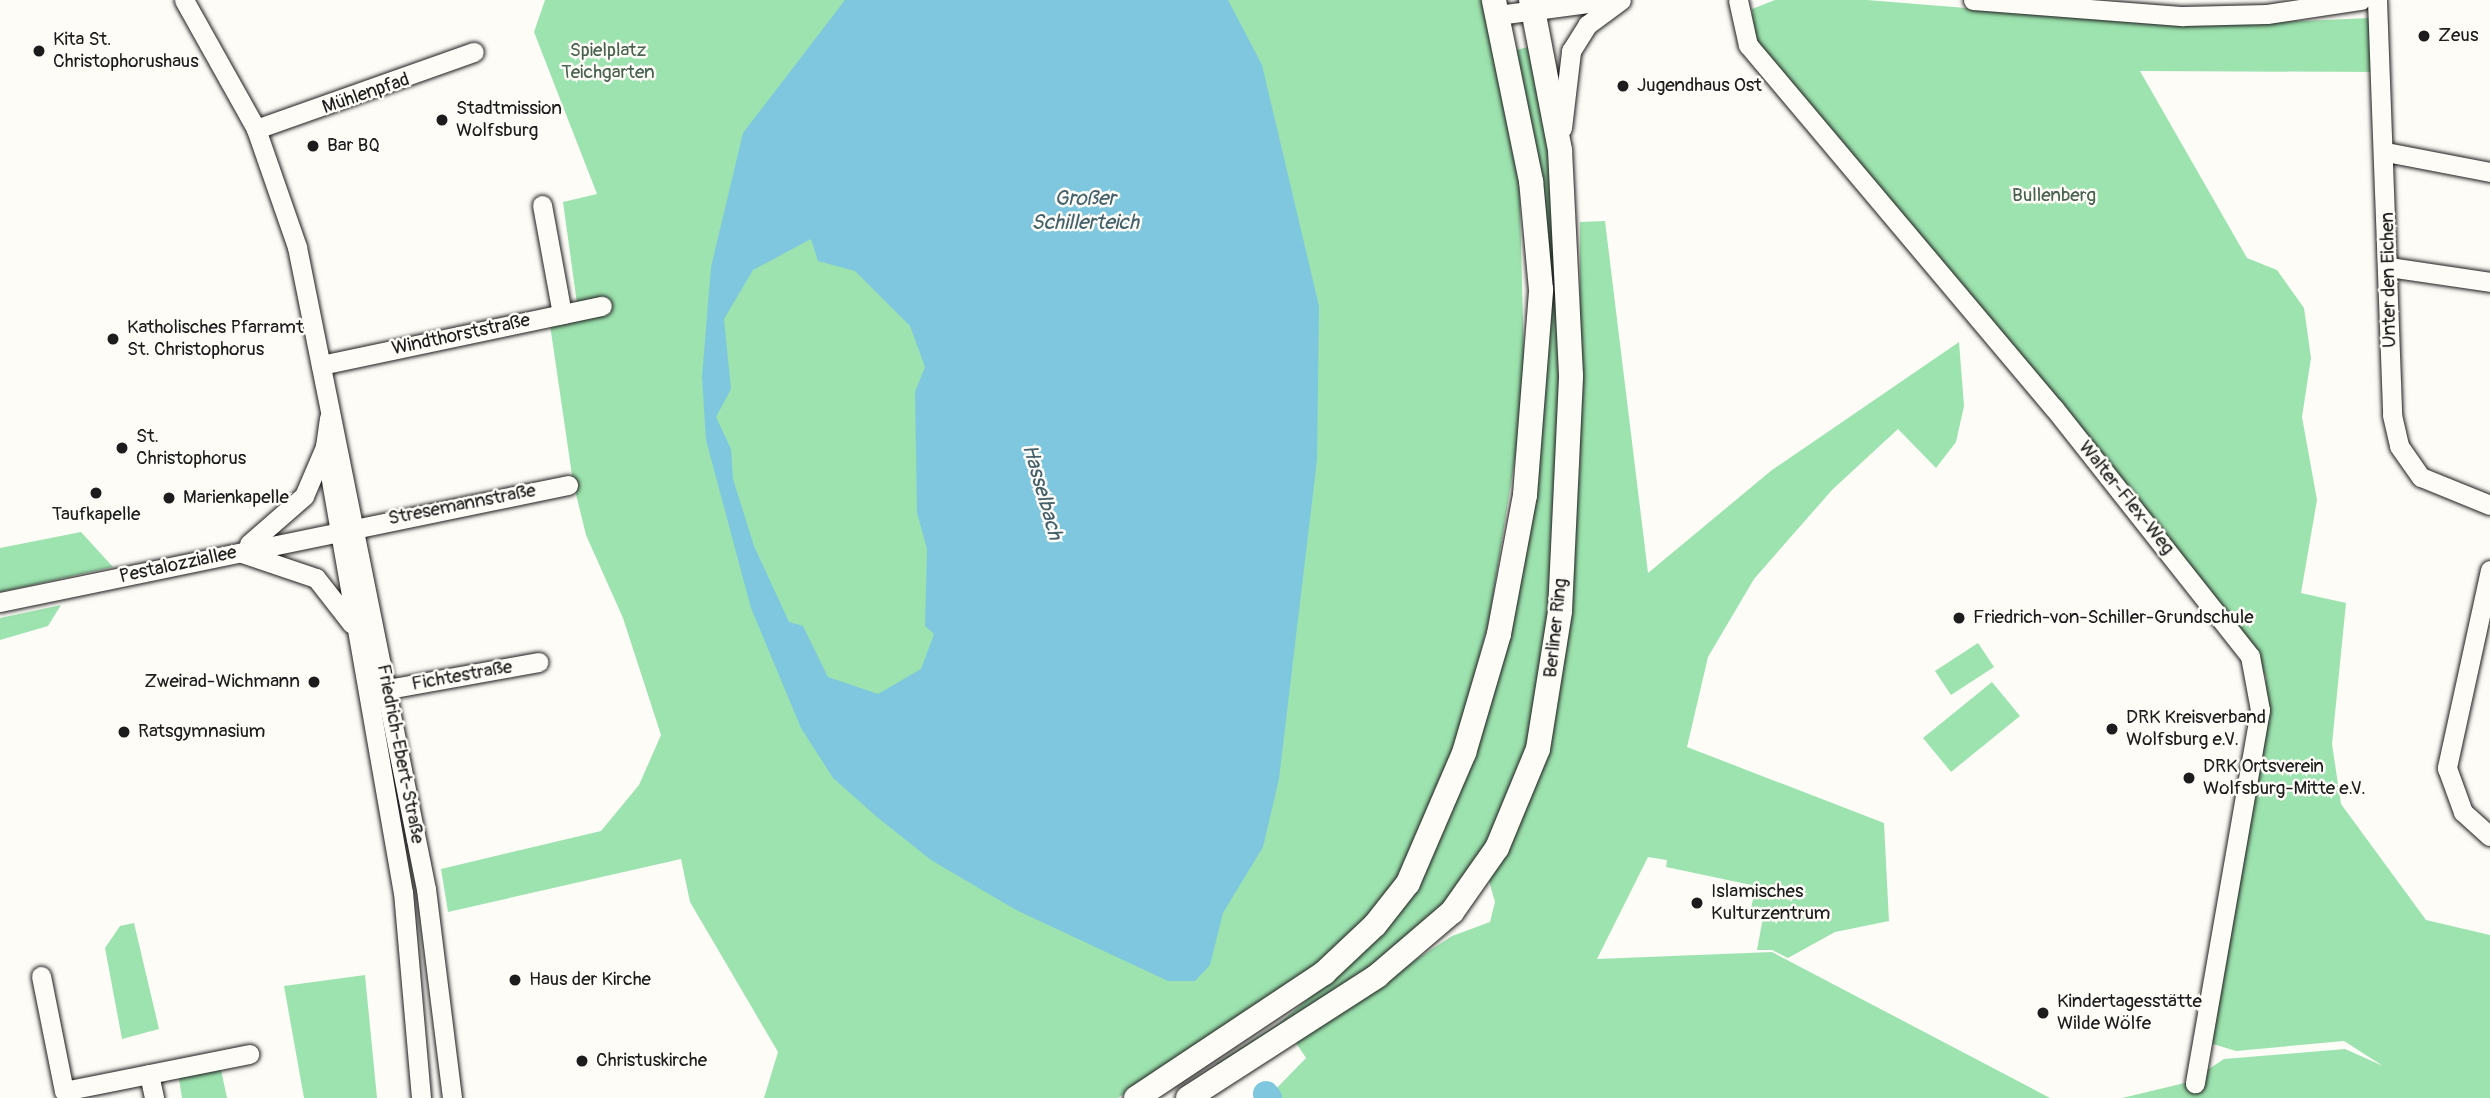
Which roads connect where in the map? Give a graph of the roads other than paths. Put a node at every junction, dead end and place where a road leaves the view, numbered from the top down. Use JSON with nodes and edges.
{"nodes":[{"id":1,"x":184,"y":0,"type":"edge"},
{"id":2,"x":1610,"y":0,"type":"edge"},
{"id":3,"x":1621,"y":0,"type":"edge"},
{"id":4,"x":1738,"y":0,"type":"edge"},
{"id":5,"x":1973,"y":0,"type":"edge"},
{"id":6,"x":2361,"y":0,"type":"edge"},
{"id":7,"x":2378,"y":0,"type":"edge"},
{"id":8,"x":1530,"y":4,"type":"edge"},
{"id":9,"x":1496,"y":7,"type":"edge"},
{"id":10,"x":474,"y":52,"type":"dead end"},
{"id":11,"x":256,"y":130,"type":"junction"},
{"id":12,"x":1560,"y":150,"type":"junction"},
{"id":13,"x":2386,"y":152,"type":"junction"},
{"id":14,"x":2490,"y":172,"type":"edge"},
{"id":15,"x":542,"y":205,"type":"dead end"},
{"id":16,"x":2389,"y":267,"type":"junction"},
{"id":17,"x":2490,"y":282,"type":"edge"},
{"id":18,"x":603,"y":306,"type":"dead end"},
{"id":19,"x":562,"y":314,"type":"junction"},
{"id":20,"x":321,"y":365,"type":"junction"},
{"id":21,"x":329,"y":413,"type":"junction"},
{"id":22,"x":325,"y":446,"type":"junction"},
{"id":23,"x":568,"y":485,"type":"dead end"},
{"id":24,"x":2490,"y":505,"type":"edge"},
{"id":25,"x":348,"y":526,"type":"junction"},
{"id":26,"x":238,"y":552,"type":"junction"},
{"id":27,"x":2490,"y":570,"type":"edge"},
{"id":28,"x":0,"y":602,"type":"edge"},
{"id":29,"x":356,"y":632,"type":"junction"},
{"id":30,"x":538,"y":662,"type":"dead end"},
{"id":31,"x":377,"y":691,"type":"junction"},
{"id":32,"x":2490,"y":836,"type":"edge"},
{"id":33,"x":41,"y":976,"type":"dead end"},
{"id":34,"x":249,"y":1054,"type":"dead end"},
{"id":35,"x":149,"y":1074,"type":"junction"},
{"id":36,"x":2195,"y":1083,"type":"dead end"},
{"id":37,"x":154,"y":1098,"type":"edge"},
{"id":38,"x":421,"y":1098,"type":"edge"},
{"id":39,"x":453,"y":1098,"type":"edge"},
{"id":40,"x":1136,"y":1098,"type":"edge"},
{"id":41,"x":1188,"y":1098,"type":"edge"}],
"edges":[{"from":1,"to":11,"type":"street","name":"Friedrich-Ebert-Straße"},
{"from":2,"to":8,"type":"street"},
{"from":3,"to":12,"type":"street"},
{"from":4,"to":36,"type":"street","name":"Walter-Flex-Weg"},
{"from":5,"to":6,"type":"street"},
{"from":7,"to":13,"type":"street","name":"Unter den Eichen"},
{"from":8,"to":9,"type":"street"},
{"from":8,"to":12,"type":"main road","name":"Berliner Ring"},
{"from":9,"to":40,"type":"main road"},
{"from":10,"to":11,"type":"street","name":"Mühlenpfad"},
{"from":11,"to":20,"type":"street","name":"Friedrich-Ebert-Straße"},
{"from":12,"to":41,"type":"main road","name":"Berliner Ring"},
{"from":13,"to":14,"type":"street"},
{"from":13,"to":16,"type":"street","name":"Unter den Eichen"},
{"from":15,"to":19,"type":"street"},
{"from":16,"to":17,"type":"street"},
{"from":16,"to":24,"type":"street","name":"Unter den Eichen"},
{"from":18,"to":19,"type":"street","name":"Windthorststraße"},
{"from":19,"to":20,"type":"street","name":"Windthorststraße"},
{"from":20,"to":21,"type":"street","name":"Friedrich-Ebert-Straße"},
{"from":21,"to":22,"type":"street","name":"Friedrich-Ebert-Straße"},
{"from":21,"to":25,"type":"street","name":"Friedrich-Ebert-Straße"},
{"from":22,"to":25,"type":"street","name":"Friedrich-Ebert-Straße"},
{"from":22,"to":26,"type":"street"},
{"from":23,"to":25,"type":"street","name":"Stresemannstraße"},
{"from":25,"to":26,"type":"street","name":"Pestalozziallee"},
{"from":25,"to":29,"type":"street","name":"Friedrich-Ebert-Straße"},
{"from":25,"to":31,"type":"street","name":"Friedrich-Ebert-Straße"},
{"from":26,"to":28,"type":"street","name":"Pestalozziallee"},
{"from":26,"to":29,"type":"street"},
{"from":27,"to":32,"type":"street"},
{"from":29,"to":31,"type":"street","name":"Friedrich-Ebert-Straße"},
{"from":30,"to":31,"type":"street","name":"Fichtestraße"},
{"from":31,"to":38,"type":"street","name":"Friedrich-Ebert-Straße"},
{"from":31,"to":39,"type":"street","name":"Friedrich-Ebert-Straße"},
{"from":33,"to":35,"type":"street"},
{"from":34,"to":35,"type":"street"},
{"from":35,"to":37,"type":"street"}]}
